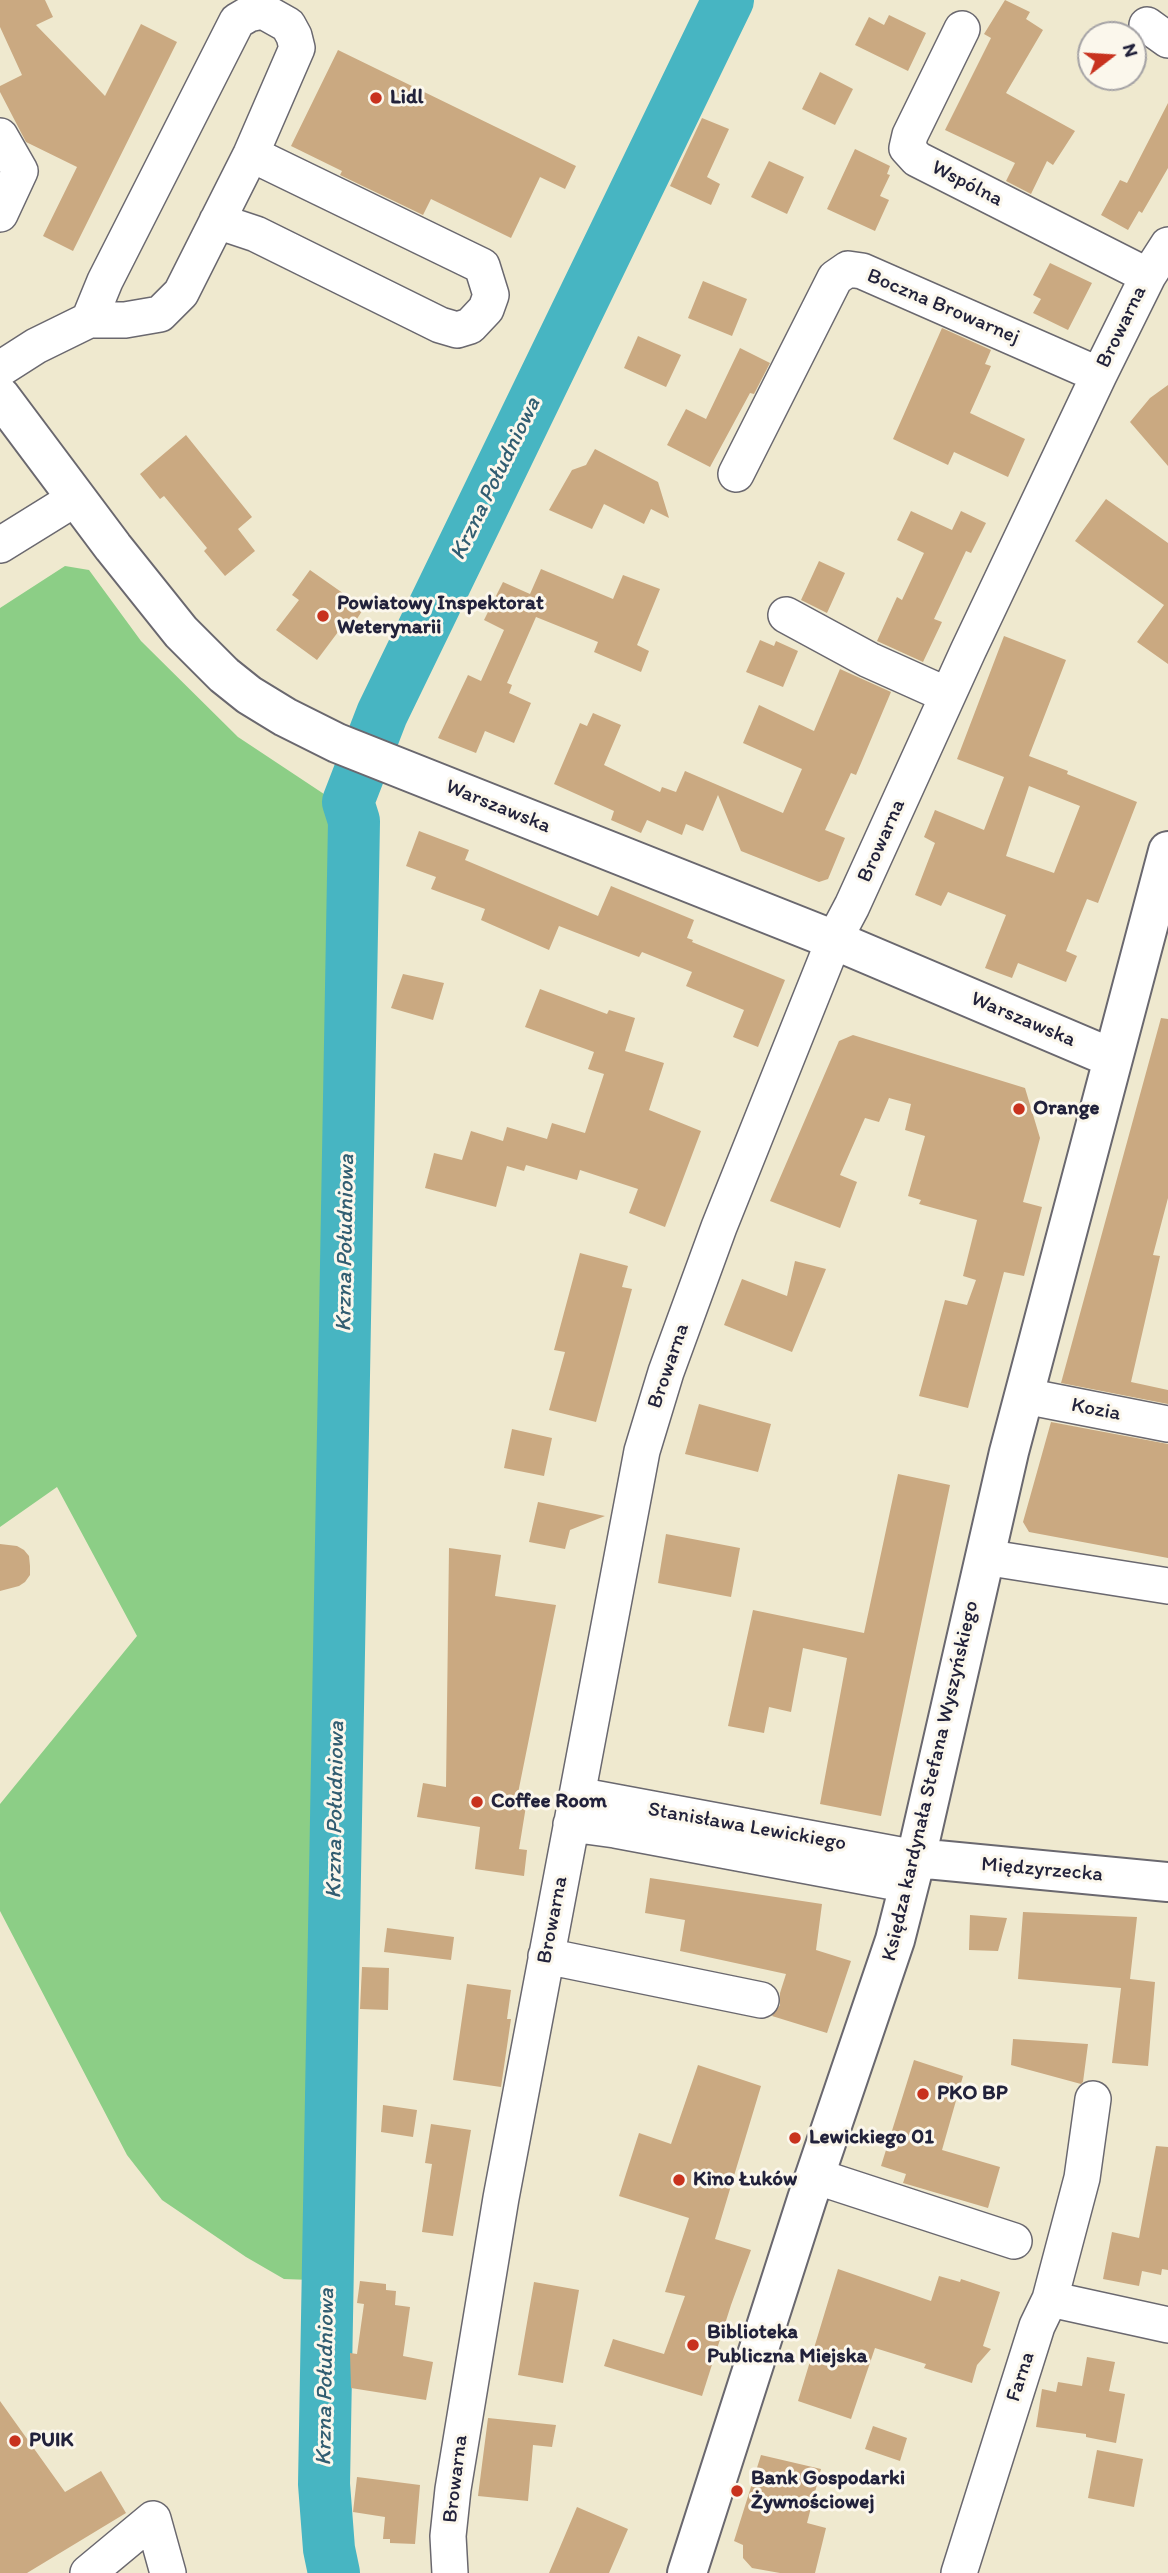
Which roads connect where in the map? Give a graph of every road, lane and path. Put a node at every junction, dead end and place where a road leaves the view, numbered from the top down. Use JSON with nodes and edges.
{"nodes":[{"id":1,"x":962,"y":29,"type":"dead end"},
{"id":2,"x":0,"y":136,"type":"edge"},
{"id":3,"x":250,"y":154,"type":"junction"},
{"id":4,"x":0,"y":214,"type":"edge"},
{"id":5,"x":217,"y":220,"type":"junction"},
{"id":6,"x":1168,"y":245,"type":"edge"},
{"id":7,"x":1147,"y":276,"type":"junction"},
{"id":8,"x":89,"y":320,"type":"junction"},
{"id":9,"x":0,"y":369,"type":"edge"},
{"id":10,"x":1099,"y":375,"type":"junction"},
{"id":11,"x":0,"y":396,"type":"edge"},
{"id":12,"x":736,"y":474,"type":"dead end"},
{"id":13,"x":76,"y":498,"type":"junction"},
{"id":14,"x":0,"y":545,"type":"edge"},
{"id":15,"x":786,"y":615,"type":"dead end"},
{"id":16,"x":947,"y":695,"type":"junction"},
{"id":17,"x":1168,"y":851,"type":"edge"},
{"id":18,"x":834,"y":940,"type":"junction"},
{"id":19,"x":1112,"y":1058,"type":"junction"},
{"id":20,"x":1025,"y":1396,"type":"junction"},
{"id":21,"x":1168,"y":1424,"type":"edge"},
{"id":22,"x":984,"y":1557,"type":"junction"},
{"id":23,"x":1168,"y":1586,"type":"edge"},
{"id":24,"x":574,"y":1809,"type":"junction"},
{"id":25,"x":913,"y":1871,"type":"junction"},
{"id":26,"x":1168,"y":1882,"type":"edge"},
{"id":27,"x":546,"y":1955,"type":"junction"},
{"id":28,"x":761,"y":2000,"type":"dead end"},
{"id":29,"x":1093,"y":2099,"type":"dead end"},
{"id":30,"x":815,"y":2176,"type":"junction"},
{"id":31,"x":1014,"y":2241,"type":"dead end"},
{"id":32,"x":1050,"y":2299,"type":"junction"},
{"id":33,"x":1168,"y":2325,"type":"edge"},
{"id":34,"x":88,"y":2573,"type":"edge"},
{"id":35,"x":168,"y":2573,"type":"edge"},
{"id":36,"x":450,"y":2573,"type":"edge"},
{"id":37,"x":687,"y":2573,"type":"edge"},
{"id":38,"x":959,"y":2573,"type":"edge"}],
"edges":[{"from":1,"to":7,"type":"street","name":"Wspólna"},
{"from":2,"to":4,"type":"street"},
{"from":3,"to":5,"type":"street"},
{"from":3,"to":5,"type":"street"},
{"from":3,"to":8,"type":"street"},
{"from":5,"to":8,"type":"street"},
{"from":6,"to":7,"type":"street","name":"Browarna"},
{"from":7,"to":10,"type":"street","name":"Browarna"},
{"from":8,"to":9,"type":"street"},
{"from":10,"to":12,"type":"street","name":"Boczna Browarnej"},
{"from":10,"to":16,"type":"street","name":"Browarna"},
{"from":11,"to":13,"type":"main road","name":"Warszawska"},
{"from":13,"to":14,"type":"street"},
{"from":13,"to":18,"type":"main road","name":"Warszawska"},
{"from":15,"to":16,"type":"street"},
{"from":16,"to":18,"type":"street","name":"Browarna"},
{"from":17,"to":19,"type":"main road","name":"Księdza kardynała Stefana Wyszyńskiego"},
{"from":18,"to":19,"type":"main road","name":"Warszawska"},
{"from":18,"to":24,"type":"street","name":"Browarna"},
{"from":19,"to":20,"type":"main road","name":"Księdza kardynała Stefana Wyszyńskiego"},
{"from":20,"to":21,"type":"street","name":"Kozia"},
{"from":20,"to":22,"type":"main road","name":"Księdza kardynała Stefana Wyszyńskiego"},
{"from":22,"to":23,"type":"street"},
{"from":22,"to":25,"type":"main road","name":"Księdza kardynała Stefana Wyszyńskiego"},
{"from":24,"to":25,"type":"street","name":"Stanisława Lewickiego"},
{"from":24,"to":27,"type":"street","name":"Browarna"},
{"from":25,"to":26,"type":"main road","name":"Międzyrzecka"},
{"from":25,"to":30,"type":"main road","name":"Księdza kardynała Stefana Wyszyńskiego"},
{"from":27,"to":28,"type":"street"},
{"from":27,"to":36,"type":"street","name":"Browarna"},
{"from":29,"to":32,"type":"street","name":"Farna"},
{"from":30,"to":31,"type":"street"},
{"from":30,"to":37,"type":"main road","name":"Księdza kardynała Stefana Wyszyńskiego"},
{"from":32,"to":33,"type":"street"},
{"from":32,"to":38,"type":"street","name":"Farna"},
{"from":34,"to":35,"type":"street"}]}
